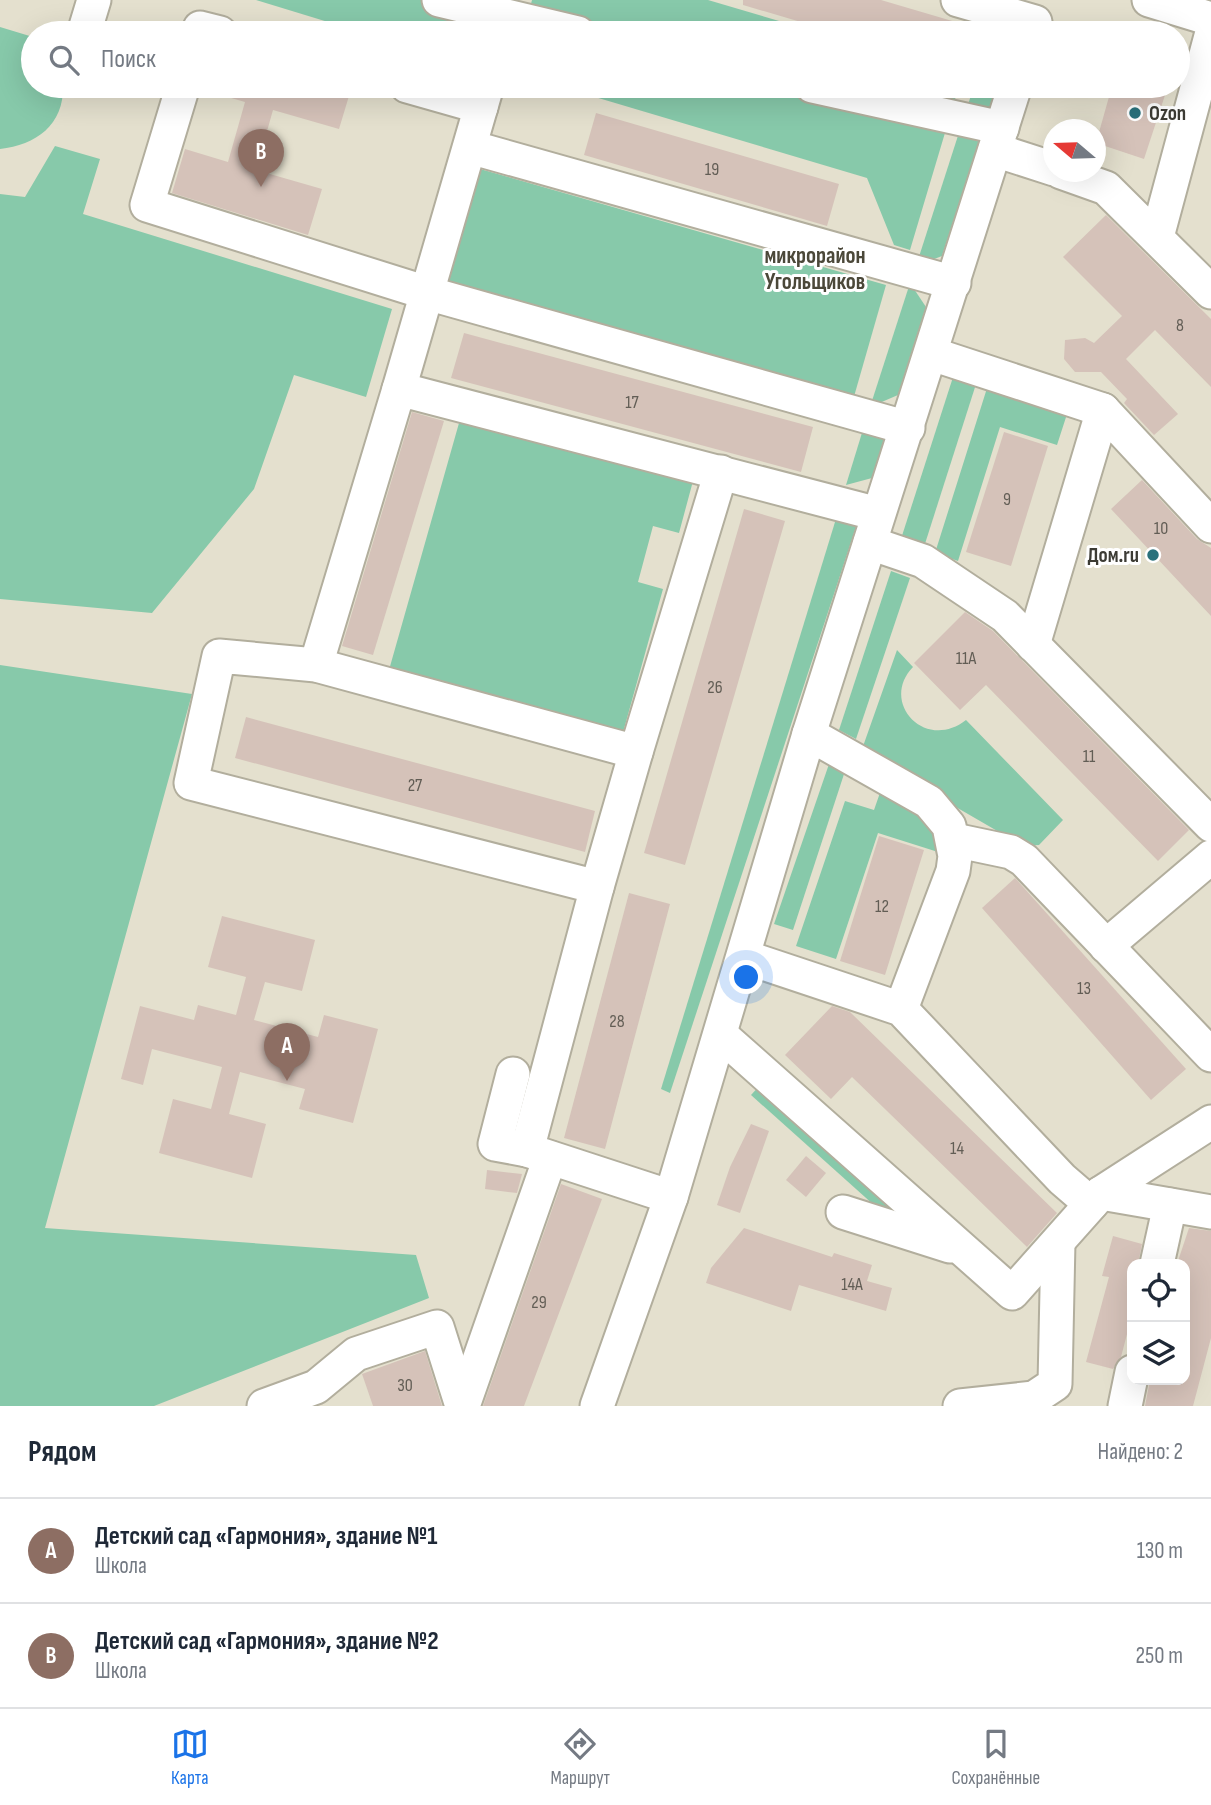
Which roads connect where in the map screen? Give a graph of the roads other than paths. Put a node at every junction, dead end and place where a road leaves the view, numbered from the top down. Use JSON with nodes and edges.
{"nodes":[{"id":1,"x":94,"y":0,"type":"edge"},
{"id":2,"x":439,"y":0,"type":"edge"},
{"id":3,"x":958,"y":0,"type":"edge"},
{"id":4,"x":1152,"y":0,"type":"edge"},
{"id":5,"x":506,"y":17,"type":"edge"},
{"id":6,"x":1036,"y":19,"type":"edge"},
{"id":7,"x":1211,"y":19,"type":"edge"},
{"id":8,"x":88,"y":21,"type":"edge"},
{"id":9,"x":524,"y":21,"type":"edge"},
{"id":10,"x":1211,"y":36,"type":"edge"},
{"id":11,"x":179,"y":98,"type":"edge"},
{"id":12,"x":483,"y":98,"type":"edge"},
{"id":13,"x":854,"y":98,"type":"edge"},
{"id":14,"x":1011,"y":98,"type":"edge"},
{"id":15,"x":999,"y":139,"type":"junction"},
{"id":16,"x":470,"y":147,"type":"junction"},
{"id":17,"x":1043,"y":163,"type":"edge"},
{"id":18,"x":1089,"y":182,"type":"edge"},
{"id":19,"x":1157,"y":237,"type":"junction"},
{"id":20,"x":954,"y":283,"type":"junction"},
{"id":21,"x":1211,"y":292,"type":"edge"},
{"id":22,"x":427,"y":293,"type":"junction"},
{"id":23,"x":932,"y":354,"type":"junction"},
{"id":24,"x":399,"y":389,"type":"junction"},
{"id":25,"x":1103,"y":410,"type":"junction"},
{"id":26,"x":908,"y":428,"type":"junction"},
{"id":27,"x":720,"y":472,"type":"junction"},
{"id":28,"x":1211,"y":526,"type":"edge"},
{"id":29,"x":874,"y":529,"type":"junction"},
{"id":30,"x":1033,"y":645,"type":"junction"},
{"id":31,"x":316,"y":666,"type":"junction"},
{"id":32,"x":809,"y":734,"type":"junction"},
{"id":33,"x":636,"y":752,"type":"junction"},
{"id":34,"x":1211,"y":825,"type":"edge"},
{"id":35,"x":954,"y":841,"type":"junction"},
{"id":36,"x":1211,"y":857,"type":"edge"},
{"id":37,"x":597,"y":887,"type":"junction"},
{"id":38,"x":1106,"y":946,"type":"junction"},
{"id":39,"x":745,"y":957,"type":"junction"},
{"id":40,"x":901,"y":1009,"type":"junction"},
{"id":41,"x":721,"y":1035,"type":"junction"},
{"id":42,"x":1211,"y":1055,"type":"edge"},
{"id":43,"x":513,"y":1074,"type":"dead end"},
{"id":44,"x":1211,"y":1122,"type":"edge"},
{"id":45,"x":539,"y":1154,"type":"junction"},
{"id":46,"x":671,"y":1197,"type":"junction"},
{"id":47,"x":1096,"y":1198,"type":"junction"},
{"id":48,"x":1170,"y":1205,"type":"junction"},
{"id":49,"x":1211,"y":1211,"type":"edge"},
{"id":50,"x":843,"y":1212,"type":"dead end"},
{"id":51,"x":1058,"y":1242,"type":"junction"},
{"id":52,"x":962,"y":1250,"type":"junction"},
{"id":53,"x":1158,"y":1259,"type":"edge"},
{"id":54,"x":1129,"y":1385,"type":"edge"},
{"id":55,"x":264,"y":1406,"type":"edge"},
{"id":56,"x":463,"y":1406,"type":"edge"},
{"id":57,"x":597,"y":1406,"type":"edge"},
{"id":58,"x":960,"y":1406,"type":"edge"},
{"id":59,"x":1125,"y":1406,"type":"edge"}],
"edges":[{"from":1,"to":8,"type":"street"},
{"from":2,"to":5,"type":"street"},
{"from":3,"to":6,"type":"street"},
{"from":4,"to":7,"type":"street"},
{"from":5,"to":9,"type":"street"},
{"from":10,"to":19,"type":"street"},
{"from":11,"to":22,"type":"street"},
{"from":12,"to":16,"type":"street"},
{"from":13,"to":15,"type":"street"},
{"from":14,"to":15,"type":"street"},
{"from":15,"to":17,"type":"street"},
{"from":15,"to":20,"type":"street"},
{"from":16,"to":20,"type":"street"},
{"from":16,"to":22,"type":"street"},
{"from":18,"to":19,"type":"street"},
{"from":19,"to":21,"type":"street"},
{"from":20,"to":23,"type":"street"},
{"from":22,"to":24,"type":"street"},
{"from":22,"to":26,"type":"street"},
{"from":23,"to":25,"type":"street"},
{"from":23,"to":26,"type":"street"},
{"from":24,"to":27,"type":"street"},
{"from":24,"to":31,"type":"street"},
{"from":25,"to":28,"type":"street"},
{"from":25,"to":30,"type":"street"},
{"from":26,"to":29,"type":"street"},
{"from":27,"to":29,"type":"street"},
{"from":27,"to":33,"type":"street"},
{"from":29,"to":30,"type":"street"},
{"from":29,"to":32,"type":"street"},
{"from":30,"to":34,"type":"street"},
{"from":31,"to":33,"type":"street"},
{"from":31,"to":37,"type":"street"},
{"from":32,"to":35,"type":"street"},
{"from":32,"to":39,"type":"street"},
{"from":33,"to":37,"type":"street"},
{"from":35,"to":38,"type":"street"},
{"from":35,"to":40,"type":"street"},
{"from":36,"to":38,"type":"street"},
{"from":37,"to":45,"type":"street"},
{"from":38,"to":42,"type":"street"},
{"from":39,"to":40,"type":"street"},
{"from":39,"to":41,"type":"street"},
{"from":40,"to":47,"type":"street"},
{"from":41,"to":46,"type":"street"},
{"from":41,"to":52,"type":"street"},
{"from":43,"to":45,"type":"street"},
{"from":44,"to":47,"type":"street"},
{"from":45,"to":46,"type":"street"},
{"from":45,"to":56,"type":"street"},
{"from":46,"to":57,"type":"street"},
{"from":47,"to":48,"type":"street"},
{"from":47,"to":51,"type":"street"},
{"from":48,"to":49,"type":"street"},
{"from":48,"to":53,"type":"street"},
{"from":50,"to":52,"type":"street"},
{"from":51,"to":52,"type":"street"},
{"from":51,"to":58,"type":"street"},
{"from":54,"to":59,"type":"street"},
{"from":55,"to":56,"type":"street"}]}
